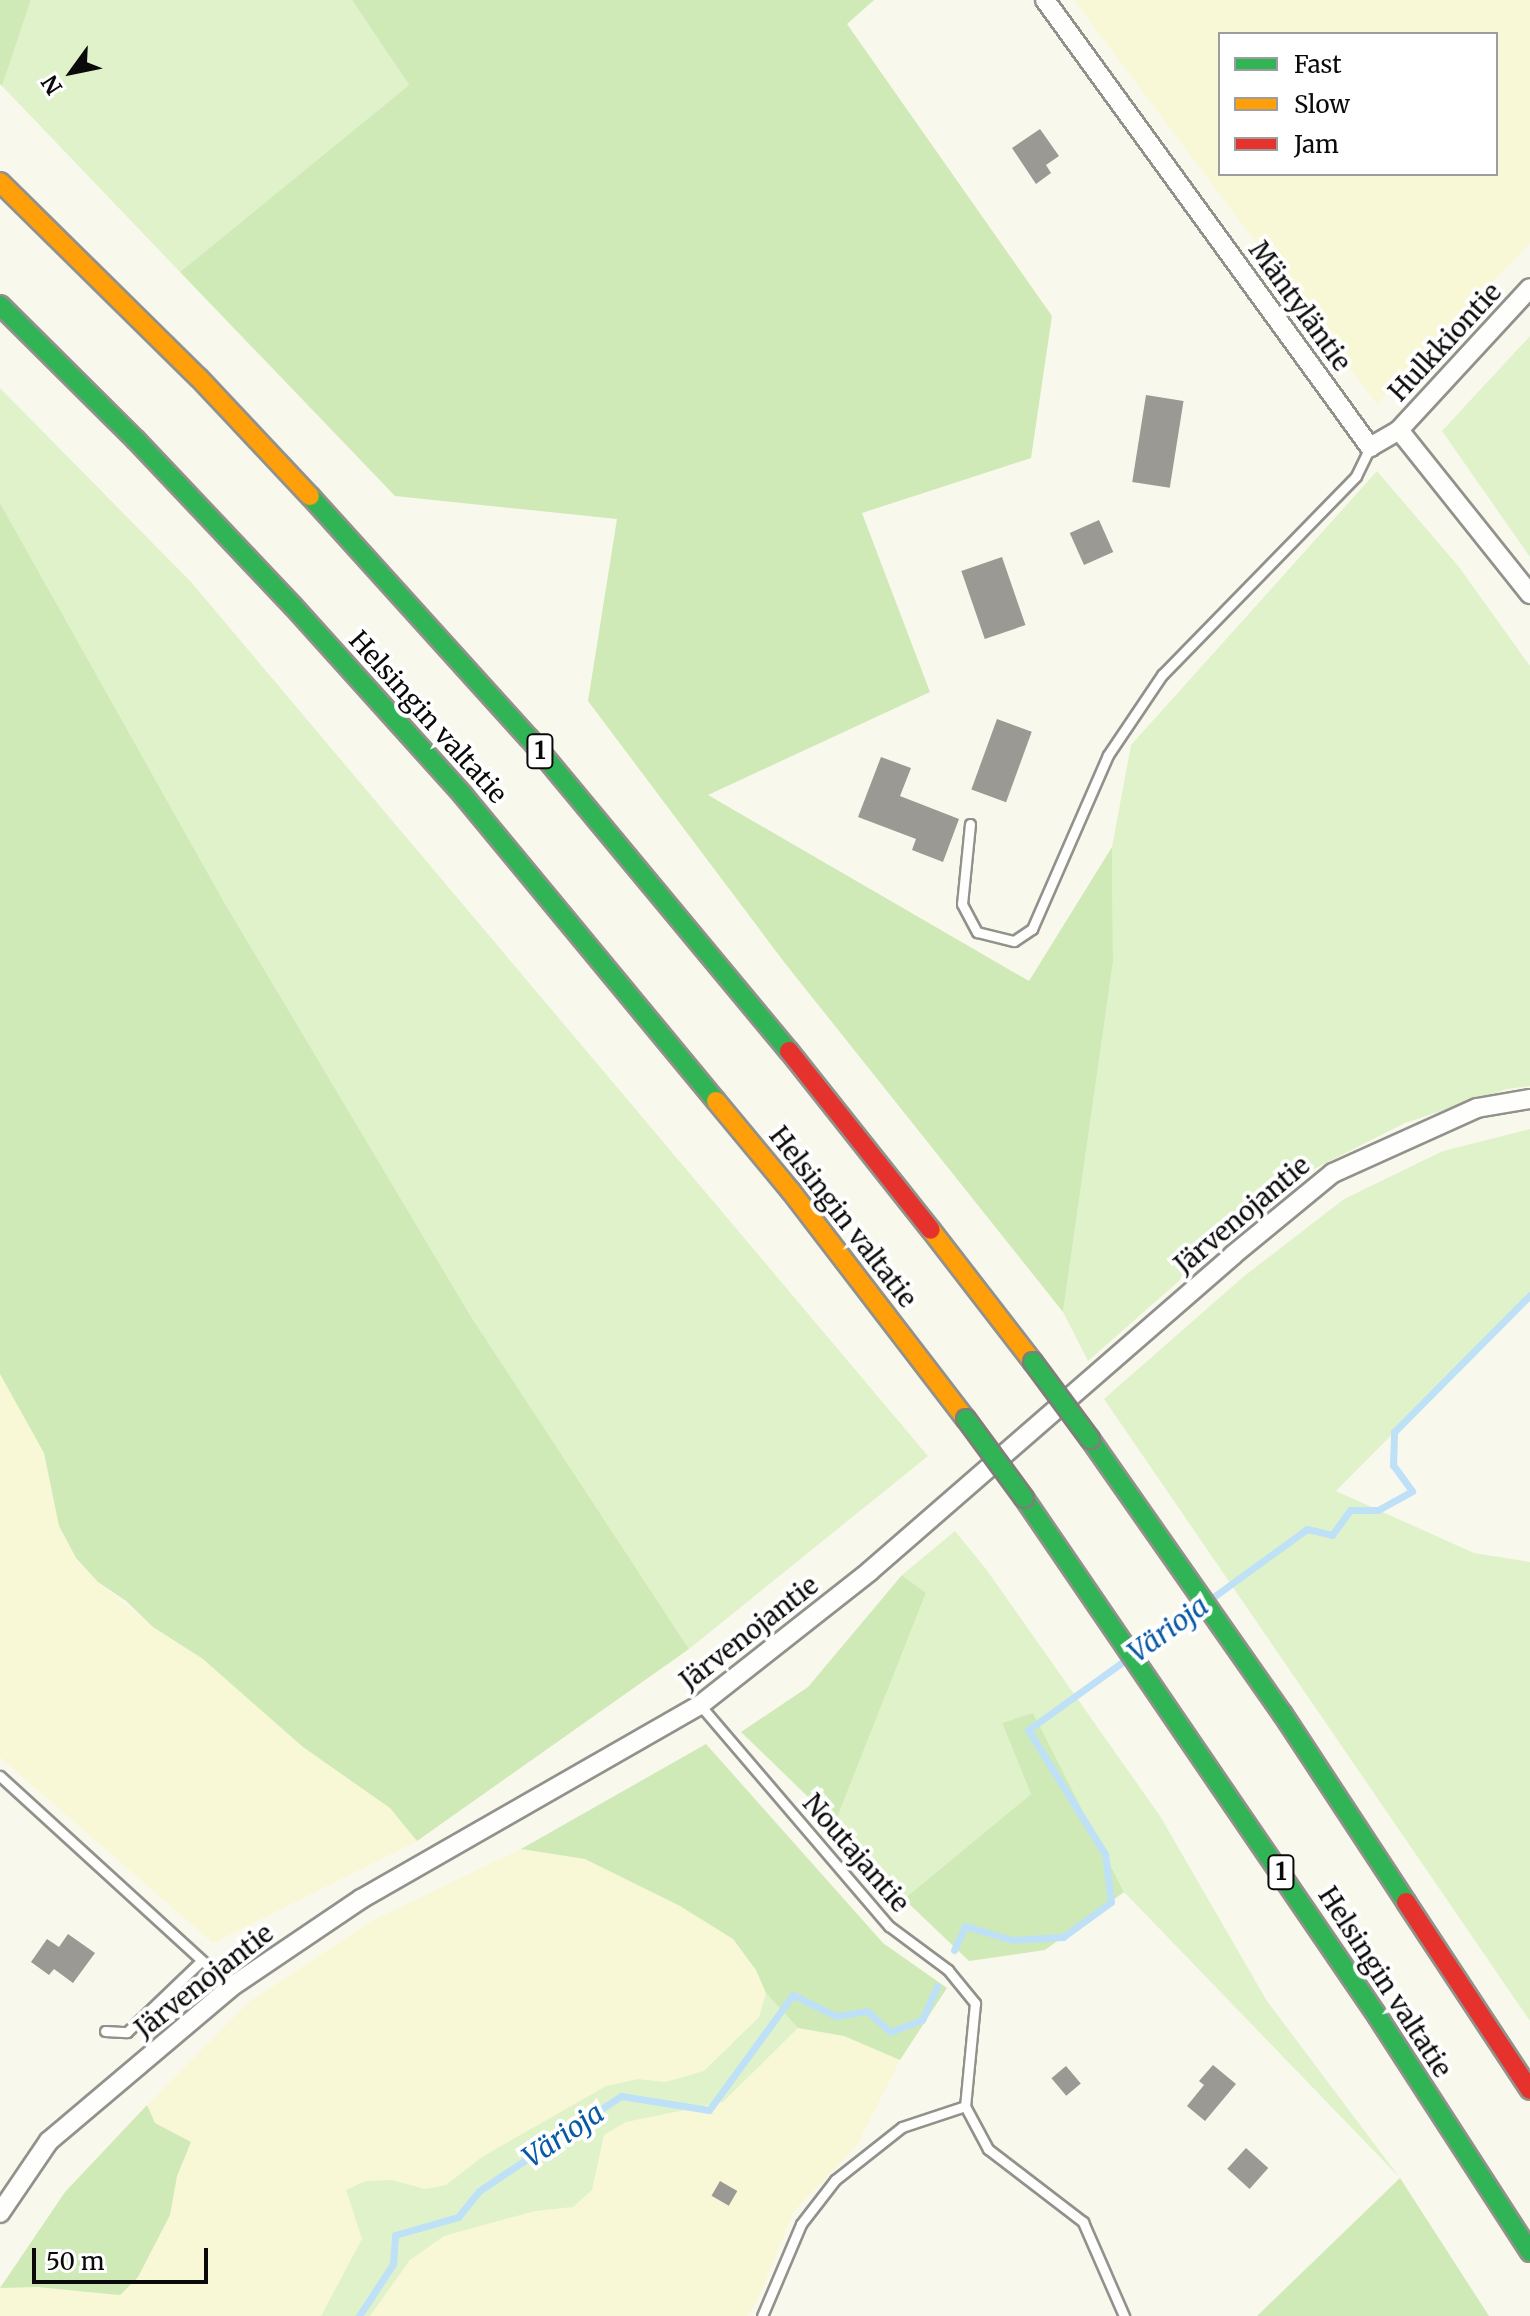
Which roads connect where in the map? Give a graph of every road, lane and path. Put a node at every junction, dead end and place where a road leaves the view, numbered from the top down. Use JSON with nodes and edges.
{"nodes":[{"id":1,"x":1045,"y":0,"type":"edge"},
{"id":2,"x":0,"y":182,"type":"edge"},
{"id":3,"x":1530,"y":288,"type":"edge"},
{"id":4,"x":0,"y":305,"type":"edge"},
{"id":5,"x":1399,"y":430,"type":"junction"},
{"id":6,"x":1370,"y":447,"type":"junction"},
{"id":7,"x":1530,"y":594,"type":"edge"},
{"id":8,"x":970,"y":824,"type":"dead end"},
{"id":9,"x":1530,"y":1099,"type":"edge"},
{"id":10,"x":700,"y":1705,"type":"junction"},
{"id":11,"x":0,"y":1776,"type":"edge"},
{"id":12,"x":201,"y":1961,"type":"junction"},
{"id":13,"x":231,"y":1987,"type":"junction"},
{"id":14,"x":105,"y":2031,"type":"dead end"},
{"id":15,"x":1530,"y":2090,"type":"edge"},
{"id":16,"x":965,"y":2106,"type":"junction"},
{"id":17,"x":0,"y":2213,"type":"edge"},
{"id":18,"x":1530,"y":2252,"type":"edge"},
{"id":19,"x":764,"y":2314,"type":"edge"},
{"id":20,"x":1124,"y":2316,"type":"edge"}],
"edges":[{"from":1,"to":6,"type":"street","name":"Mäntyläntie"},
{"from":2,"to":15,"type":"highway","number":"1","bridge":true},
{"from":3,"to":5,"type":"street","name":"Hulkkiontie"},
{"from":4,"to":18,"type":"highway","name":"Helsingin valtatie","number":"1","bridge":true},
{"from":5,"to":6,"type":"street"},
{"from":5,"to":7,"type":"street"},
{"from":6,"to":8,"type":"lane"},
{"from":9,"to":10,"type":"street","name":"Järvenojantie"},
{"from":10,"to":13,"type":"street","name":"Järvenojantie"},
{"from":10,"to":16,"type":"lane","name":"Noutajantie"},
{"from":11,"to":12,"type":"lane"},
{"from":12,"to":13,"type":"lane"},
{"from":12,"to":14,"type":"lane"},
{"from":13,"to":17,"type":"street","name":"Järvenojantie"},
{"from":16,"to":19,"type":"lane"},
{"from":16,"to":20,"type":"lane"}]}
